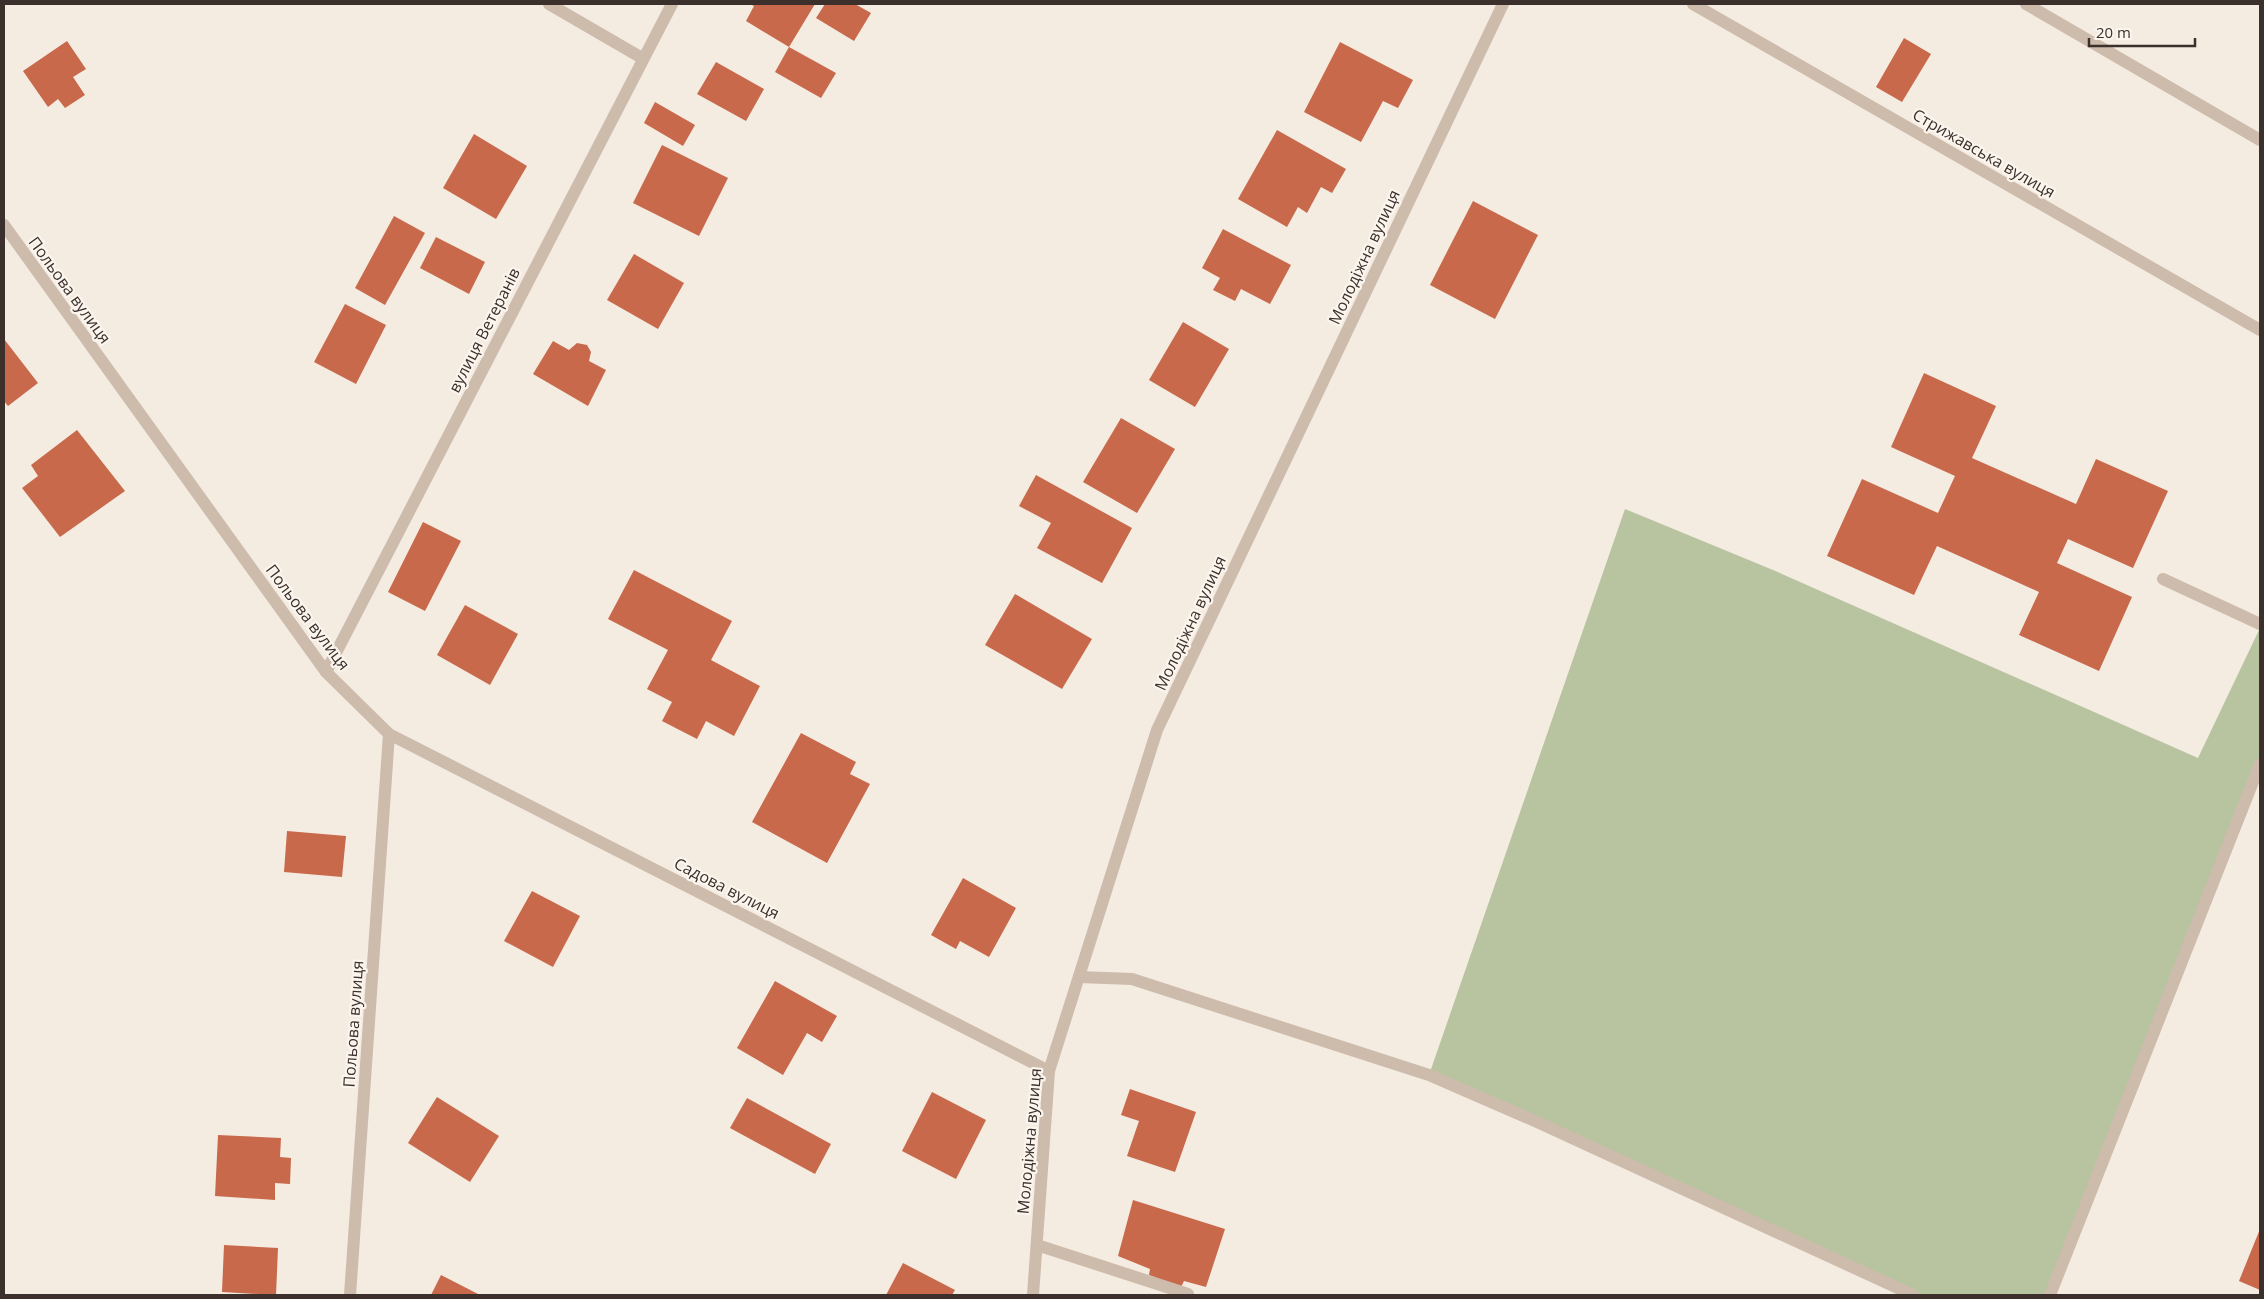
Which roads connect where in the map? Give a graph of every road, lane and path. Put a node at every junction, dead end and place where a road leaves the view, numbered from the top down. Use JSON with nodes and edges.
{"nodes":[{"id":1,"x":549,"y":4,"type":"edge"},
{"id":2,"x":672,"y":4,"type":"edge"},
{"id":3,"x":1503,"y":4,"type":"edge"},
{"id":4,"x":1692,"y":4,"type":"edge"},
{"id":5,"x":2026,"y":4,"type":"edge"},
{"id":6,"x":642,"y":58,"type":"junction"},
{"id":7,"x":2260,"y":140,"type":"edge"},
{"id":8,"x":4,"y":225,"type":"edge"},
{"id":9,"x":2260,"y":330,"type":"edge"},
{"id":10,"x":2163,"y":579,"type":"dead end"},
{"id":11,"x":2260,"y":624,"type":"edge"},
{"id":12,"x":326,"y":672,"type":"junction"},
{"id":13,"x":389,"y":734,"type":"junction"},
{"id":14,"x":2260,"y":764,"type":"edge"},
{"id":15,"x":1079,"y":977,"type":"junction"},
{"id":16,"x":1049,"y":1071,"type":"junction"},
{"id":17,"x":1036,"y":1244,"type":"junction"},
{"id":18,"x":1188,"y":1294,"type":"edge"},
{"id":19,"x":350,"y":1295,"type":"edge"},
{"id":20,"x":1033,"y":1295,"type":"edge"},
{"id":21,"x":1913,"y":1295,"type":"edge"},
{"id":22,"x":2050,"y":1295,"type":"edge"}],
"edges":[{"from":1,"to":6,"type":"street"},
{"from":2,"to":6,"type":"street","name":"вулиця Ветеранів"},
{"from":3,"to":15,"type":"street","name":"Молодіжна вулиця"},
{"from":4,"to":9,"type":"street","name":"Стрижавська вулиця"},
{"from":5,"to":7,"type":"street"},
{"from":6,"to":12,"type":"street","name":"вулиця Ветеранів"},
{"from":8,"to":12,"type":"street","name":"Польова вулиця"},
{"from":10,"to":11,"type":"street"},
{"from":12,"to":13,"type":"street","name":"Польова вулиця"},
{"from":13,"to":16,"type":"street","name":"Садова вулиця"},
{"from":13,"to":19,"type":"street","name":"Польова вулиця"},
{"from":14,"to":22,"type":"street"},
{"from":15,"to":16,"type":"street","name":"Молодіжна вулиця"},
{"from":15,"to":21,"type":"street"},
{"from":16,"to":17,"type":"street","name":"Молодіжна вулиця"},
{"from":17,"to":18,"type":"street"},
{"from":17,"to":20,"type":"street","name":"Молодіжна вулиця"}]}
